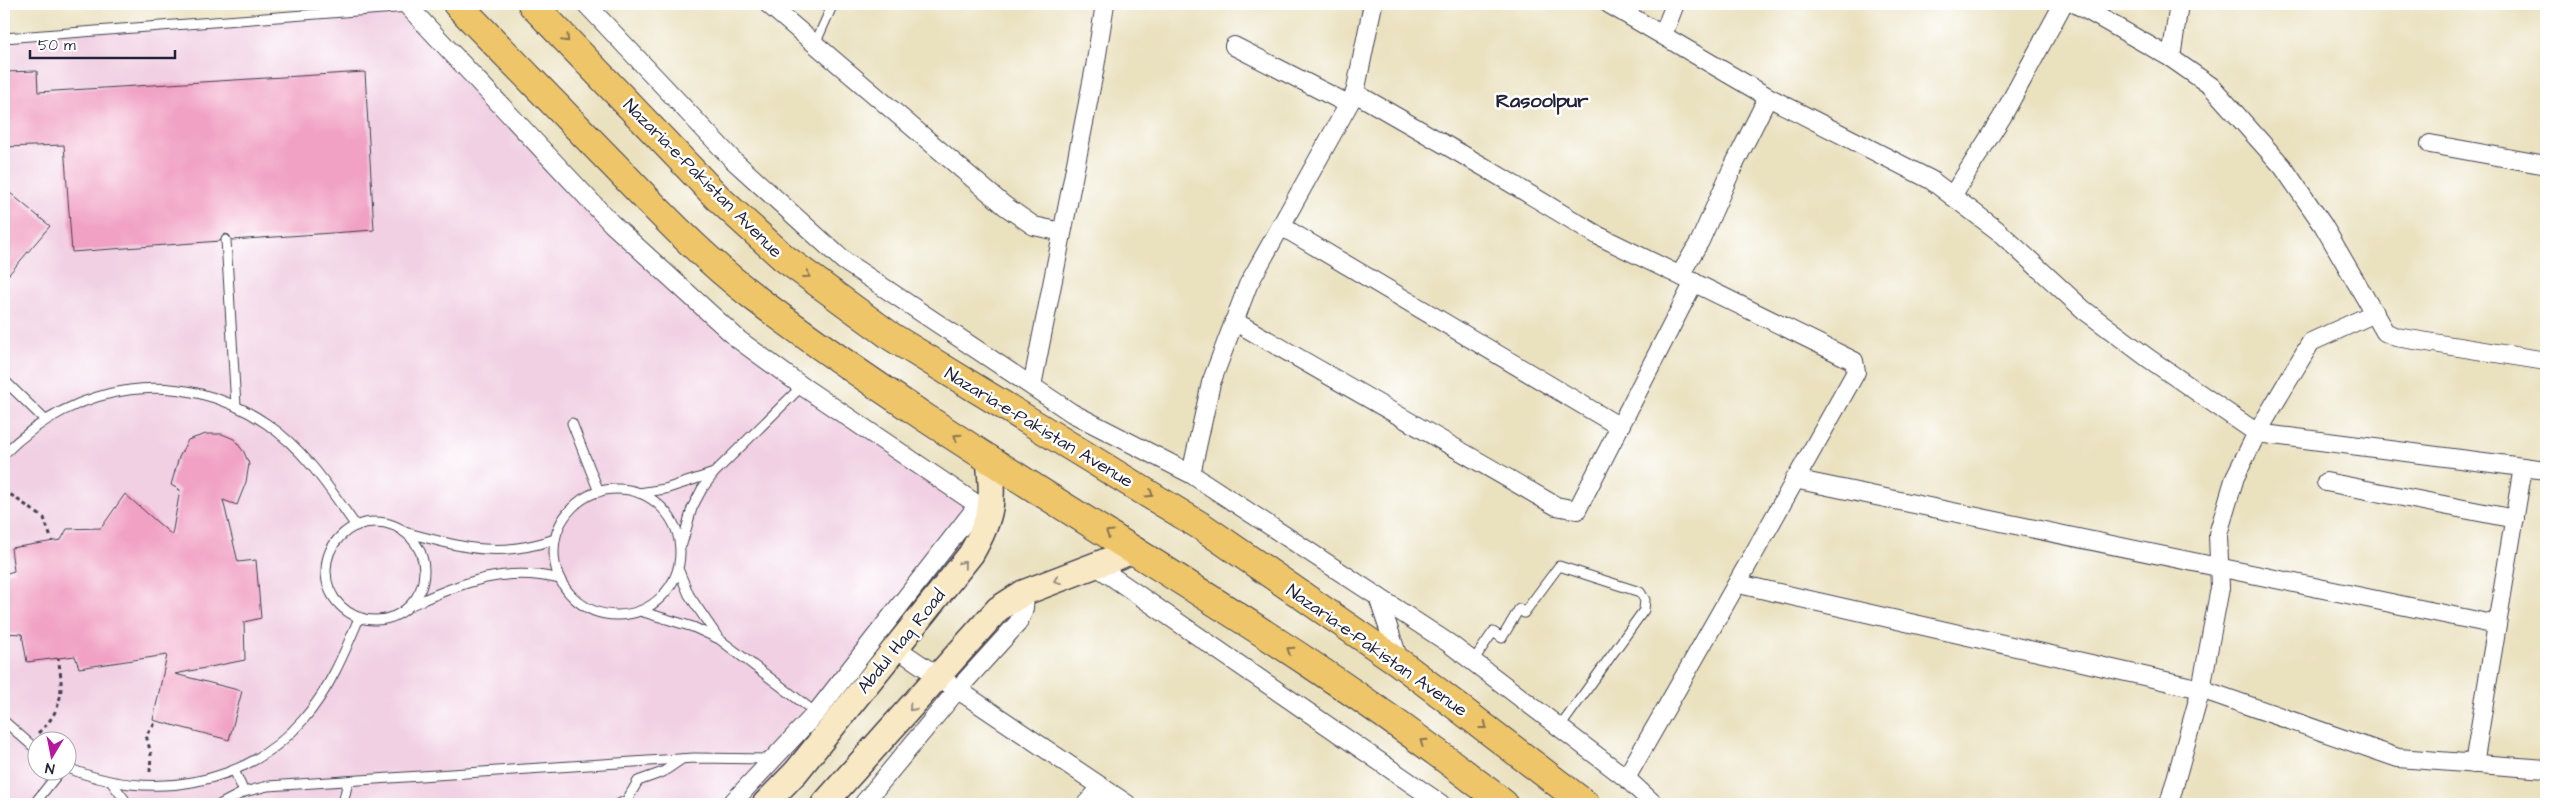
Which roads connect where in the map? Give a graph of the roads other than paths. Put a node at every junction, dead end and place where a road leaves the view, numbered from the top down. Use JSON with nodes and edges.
{"nodes":[{"id":1,"x":458,"y":4,"type":"edge"},
{"id":2,"x":532,"y":4,"type":"edge"},
{"id":3,"x":586,"y":4,"type":"edge"},
{"id":4,"x":768,"y":4,"type":"edge"},
{"id":5,"x":833,"y":4,"type":"edge"},
{"id":6,"x":1105,"y":4,"type":"edge"},
{"id":7,"x":1373,"y":4,"type":"edge"},
{"id":8,"x":1609,"y":4,"type":"edge"},
{"id":9,"x":1675,"y":4,"type":"edge"},
{"id":10,"x":2063,"y":4,"type":"edge"},
{"id":11,"x":2076,"y":4,"type":"edge"},
{"id":12,"x":2179,"y":4,"type":"edge"},
{"id":13,"x":408,"y":6,"type":"edge"},
{"id":14,"x":1663,"y":35,"type":"junction"},
{"id":15,"x":4,"y":38,"type":"edge"},
{"id":16,"x":815,"y":44,"type":"junction"},
{"id":17,"x":1234,"y":46,"type":"dead end"},
{"id":18,"x":2172,"y":58,"type":"junction"},
{"id":19,"x":1768,"y":97,"type":"junction"},
{"id":20,"x":1351,"y":99,"type":"junction"},
{"id":21,"x":2430,"y":144,"type":"dead end"},
{"id":22,"x":2546,"y":165,"type":"edge"},
{"id":23,"x":1952,"y":196,"type":"junction"},
{"id":24,"x":1281,"y":226,"type":"junction"},
{"id":25,"x":1062,"y":232,"type":"junction"},
{"id":26,"x":226,"y":240,"type":"dead end"},
{"id":27,"x":1687,"y":278,"type":"junction"},
{"id":28,"x":2375,"y":313,"type":"junction"},
{"id":29,"x":1234,"y":321,"type":"junction"},
{"id":30,"x":2546,"y":360,"type":"edge"},
{"id":31,"x":4,"y":380,"type":"edge"},
{"id":32,"x":802,"y":386,"type":"junction"},
{"id":33,"x":1032,"y":386,"type":"junction"},
{"id":34,"x":236,"y":406,"type":"junction"},
{"id":35,"x":44,"y":419,"type":"junction"},
{"id":36,"x":572,"y":423,"type":"dead end"},
{"id":37,"x":1620,"y":427,"type":"junction"},
{"id":38,"x":1100,"y":430,"type":"junction"},
{"id":39,"x":2257,"y":433,"type":"junction"},
{"id":40,"x":1084,"y":453,"type":"junction"},
{"id":41,"x":4,"y":454,"type":"edge"},
{"id":42,"x":989,"y":458,"type":"junction"},
{"id":43,"x":2523,"y":467,"type":"junction"},
{"id":44,"x":2546,"y":470,"type":"edge"},
{"id":45,"x":714,"y":473,"type":"junction"},
{"id":46,"x":1190,"y":474,"type":"junction"},
{"id":47,"x":1794,"y":479,"type":"junction"},
{"id":48,"x":2326,"y":482,"type":"dead end"},
{"id":49,"x":599,"y":492,"type":"junction"},
{"id":50,"x":639,"y":493,"type":"junction"},
{"id":51,"x":985,"y":508,"type":"junction"},
{"id":52,"x":2515,"y":519,"type":"junction"},
{"id":53,"x":356,"y":526,"type":"junction"},
{"id":54,"x":403,"y":532,"type":"junction"},
{"id":55,"x":555,"y":539,"type":"junction"},
{"id":56,"x":681,"y":549,"type":"junction"},
{"id":57,"x":1135,"y":550,"type":"junction"},
{"id":58,"x":1094,"y":565,"type":"junction"},
{"id":59,"x":2220,"y":569,"type":"junction"},
{"id":60,"x":679,"y":571,"type":"junction"},
{"id":61,"x":560,"y":578,"type":"junction"},
{"id":62,"x":1739,"y":584,"type":"junction"},
{"id":63,"x":1378,"y":597,"type":"junction"},
{"id":64,"x":411,"y":605,"type":"junction"},
{"id":65,"x":640,"y":611,"type":"junction"},
{"id":66,"x":360,"y":618,"type":"junction"},
{"id":67,"x":2497,"y":625,"type":"junction"},
{"id":68,"x":718,"y":638,"type":"junction"},
{"id":69,"x":896,"y":648,"type":"junction"},
{"id":70,"x":1473,"y":661,"type":"junction"},
{"id":71,"x":1400,"y":664,"type":"junction"},
{"id":72,"x":948,"y":683,"type":"junction"},
{"id":73,"x":2201,"y":689,"type":"junction"},
{"id":74,"x":4,"y":721,"type":"edge"},
{"id":75,"x":824,"y":721,"type":"junction"},
{"id":76,"x":1560,"y":727,"type":"junction"},
{"id":77,"x":28,"y":744,"type":"edge"},
{"id":78,"x":682,"y":759,"type":"junction"},
{"id":79,"x":2474,"y":764,"type":"junction"},
{"id":80,"x":786,"y":766,"type":"junction"},
{"id":81,"x":2546,"y":768,"type":"edge"},
{"id":82,"x":234,"y":770,"type":"junction"},
{"id":83,"x":78,"y":771,"type":"edge"},
{"id":84,"x":1626,"y":778,"type":"junction"},
{"id":85,"x":53,"y":780,"type":"edge"},
{"id":86,"x":348,"y":781,"type":"junction"},
{"id":87,"x":112,"y":783,"type":"junction"},
{"id":88,"x":1102,"y":787,"type":"junction"},
{"id":89,"x":244,"y":792,"type":"junction"},
{"id":90,"x":1431,"y":801,"type":"edge"},
{"id":91,"x":34,"y":804,"type":"edge"},
{"id":92,"x":128,"y":804,"type":"edge"},
{"id":93,"x":221,"y":804,"type":"edge"},
{"id":94,"x":343,"y":804,"type":"edge"},
{"id":95,"x":619,"y":804,"type":"edge"},
{"id":96,"x":731,"y":804,"type":"edge"},
{"id":97,"x":765,"y":804,"type":"edge"},
{"id":98,"x":824,"y":804,"type":"edge"},
{"id":99,"x":863,"y":804,"type":"edge"},
{"id":100,"x":1086,"y":804,"type":"edge"},
{"id":101,"x":1127,"y":804,"type":"edge"},
{"id":102,"x":1504,"y":804,"type":"edge"},
{"id":103,"x":1585,"y":804,"type":"edge"},
{"id":104,"x":1654,"y":804,"type":"edge"},
{"id":105,"x":2169,"y":804,"type":"edge"}],
"edges":[{"from":42,"to":1,"type":"main road","one_way":true},
{"from":2,"to":40,"type":"main road","name":"Nazaria-e-Pakistan Avenue","one_way":true},
{"from":3,"to":33,"type":"street"},
{"from":4,"to":16,"type":"street"},
{"from":5,"to":16,"type":"lane"},
{"from":6,"to":25,"type":"street"},
{"from":7,"to":20,"type":"street"},
{"from":8,"to":14,"type":"street"},
{"from":9,"to":14,"type":"street"},
{"from":10,"to":23,"type":"street"},
{"from":11,"to":18,"type":"street"},
{"from":12,"to":18,"type":"street"},
{"from":13,"to":15,"type":"lane"},
{"from":13,"to":32,"type":"street"},
{"from":14,"to":19,"type":"street"},
{"from":16,"to":25,"type":"street"},
{"from":17,"to":20,"type":"street"},
{"from":18,"to":28,"type":"street"},
{"from":19,"to":23,"type":"street"},
{"from":19,"to":27,"type":"street"},
{"from":20,"to":24,"type":"street"},
{"from":20,"to":27,"type":"street"},
{"from":21,"to":22,"type":"street"},
{"from":23,"to":39,"type":"street"},
{"from":24,"to":29,"type":"street"},
{"from":24,"to":37,"type":"street"},
{"from":25,"to":33,"type":"street"},
{"from":26,"to":34,"type":"lane"},
{"from":27,"to":37,"type":"street"},
{"from":27,"to":47,"type":"street"},
{"from":28,"to":30,"type":"street"},
{"from":28,"to":39,"type":"street"},
{"from":29,"to":37,"type":"street"},
{"from":29,"to":46,"type":"street"},
{"from":31,"to":35,"type":"lane"},
{"from":32,"to":45,"type":"lane"},
{"from":32,"to":51,"type":"street"},
{"from":33,"to":38,"type":"street"},
{"from":34,"to":35,"type":"lane"},
{"from":34,"to":53,"type":"lane"},
{"from":35,"to":41,"type":"lane"},
{"from":36,"to":49,"type":"lane"},
{"from":38,"to":40,"type":"street"},
{"from":38,"to":46,"type":"street"},
{"from":39,"to":43,"type":"street"},
{"from":39,"to":59,"type":"street"},
{"from":40,"to":71,"type":"main road","name":"Nazaria-e-Pakistan Avenue","one_way":true},
{"from":42,"to":51,"type":"main road","name":"Abdul Haq Road"},
{"from":57,"to":42,"type":"main road","one_way":true},
{"from":43,"to":44,"type":"street"},
{"from":43,"to":52,"type":"street"},
{"from":45,"to":50,"type":"lane"},
{"from":45,"to":56,"type":"lane"},
{"from":46,"to":63,"type":"street"},
{"from":47,"to":59,"type":"street"},
{"from":47,"to":62,"type":"street"},
{"from":48,"to":52,"type":"street"},
{"from":49,"to":50,"type":"lane"},
{"from":49,"to":55,"type":"lane"},
{"from":50,"to":56,"type":"lane"},
{"from":69,"to":51,"type":"main road","name":"Abdul Haq Road","one_way":true},
{"from":51,"to":75,"type":"street"},
{"from":52,"to":67,"type":"street"},
{"from":53,"to":54,"type":"lane"},
{"from":53,"to":66,"type":"lane"},
{"from":54,"to":55,"type":"lane"},
{"from":54,"to":64,"type":"lane"},
{"from":55,"to":61,"type":"lane"},
{"from":56,"to":60,"type":"lane"},
{"from":57,"to":58,"type":"main road"},
{"from":102,"to":57,"type":"main road","one_way":true},
{"from":58,"to":72,"type":"main road","one_way":true},
{"from":58,"to":90,"type":"street"},
{"from":59,"to":67,"type":"street"},
{"from":59,"to":73,"type":"street"},
{"from":60,"to":65,"type":"lane"},
{"from":60,"to":68,"type":"lane"},
{"from":61,"to":64,"type":"lane"},
{"from":61,"to":65,"type":"lane"},
{"from":62,"to":73,"type":"street"},
{"from":62,"to":84,"type":"street"},
{"from":63,"to":70,"type":"street"},
{"from":63,"to":71,"type":"street"},
{"from":64,"to":66,"type":"lane"},
{"from":65,"to":68,"type":"lane"},
{"from":66,"to":82,"type":"lane"},
{"from":67,"to":79,"type":"street"},
{"from":68,"to":75,"type":"lane"},
{"from":69,"to":72,"type":"street"},
{"from":69,"to":75,"type":"main road","name":"Abdul Haq Road"},
{"from":70,"to":76,"type":"street"},
{"from":70,"to":76,"type":"lane"},
{"from":71,"to":103,"type":"main road","name":"Nazaria-e-Pakistan Avenue","one_way":true},
{"from":72,"to":88,"type":"street"},
{"from":72,"to":98,"type":"main road","one_way":true},
{"from":72,"to":99,"type":"street"},
{"from":73,"to":79,"type":"street"},
{"from":73,"to":105,"type":"street"},
{"from":74,"to":77,"type":"lane"},
{"from":75,"to":80,"type":"main road","name":"Abdul Haq Road"},
{"from":76,"to":84,"type":"street"},
{"from":78,"to":80,"type":"lane"},
{"from":78,"to":86,"type":"lane"},
{"from":78,"to":95,"type":"lane"},
{"from":79,"to":81,"type":"street"},
{"from":80,"to":96,"type":"street"},
{"from":80,"to":97,"type":"main road","name":"Abdul Haq Road"},
{"from":82,"to":87,"type":"lane"},
{"from":82,"to":89,"type":"lane"},
{"from":83,"to":87,"type":"lane"},
{"from":84,"to":104,"type":"street"},
{"from":85,"to":91,"type":"lane"},
{"from":86,"to":89,"type":"lane"},
{"from":86,"to":94,"type":"lane"},
{"from":87,"to":92,"type":"lane"},
{"from":88,"to":100,"type":"street"},
{"from":88,"to":101,"type":"street"},
{"from":89,"to":93,"type":"lane"}]}
